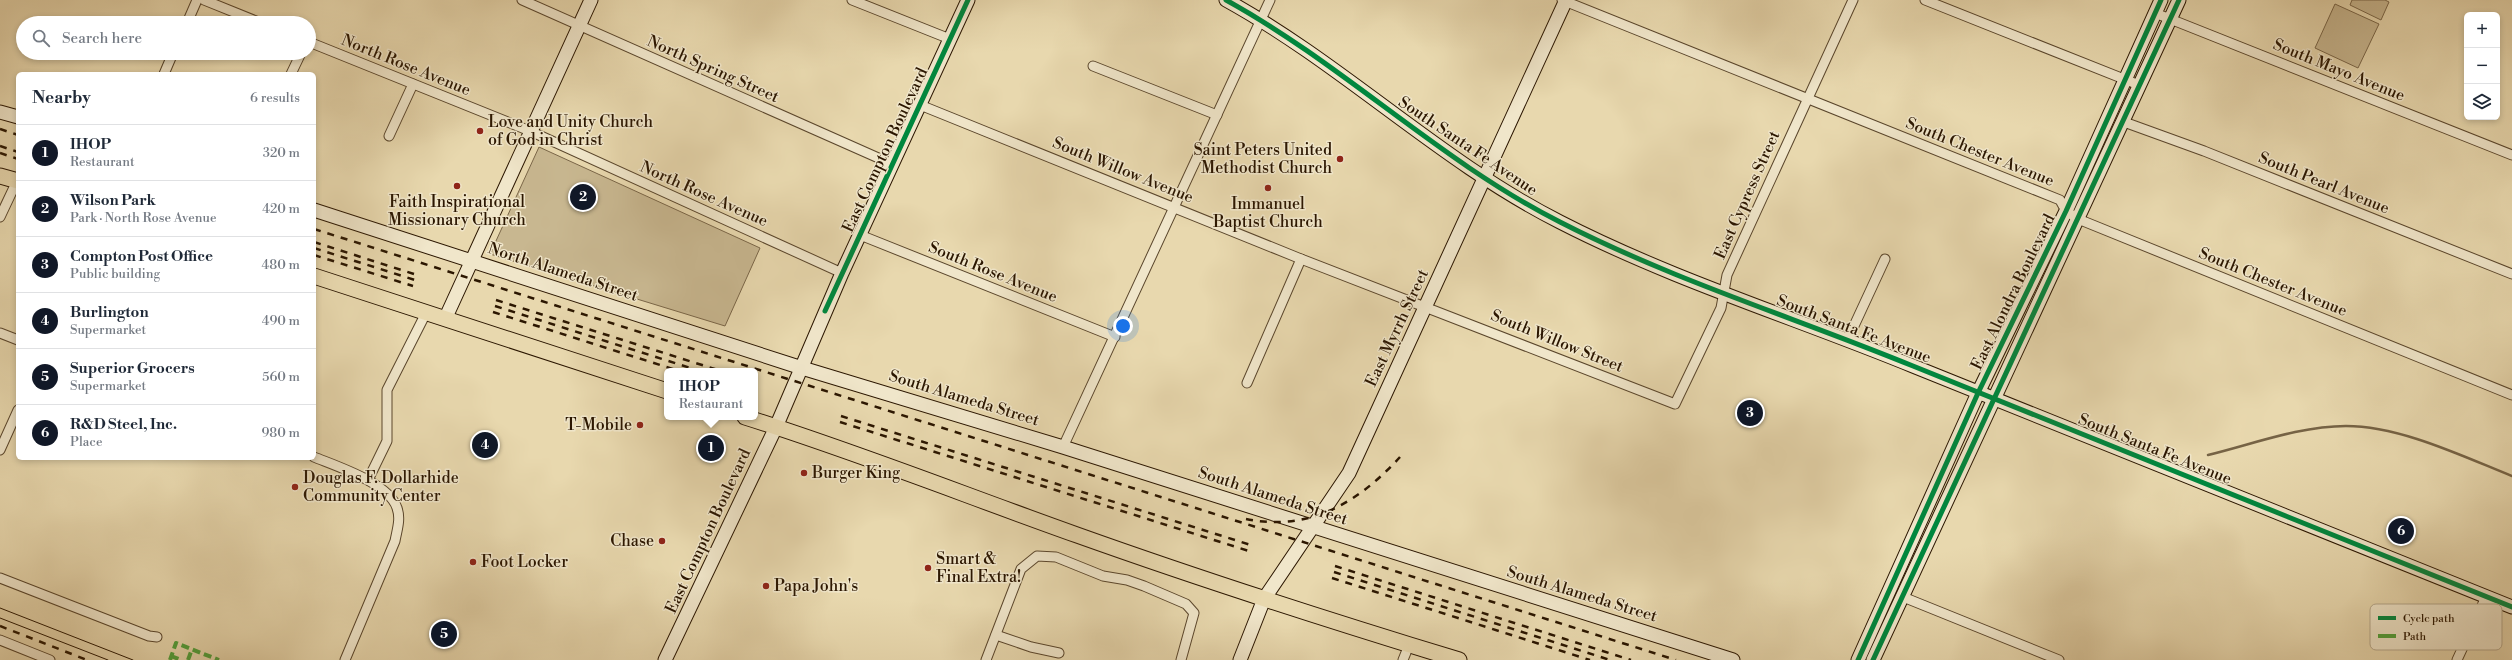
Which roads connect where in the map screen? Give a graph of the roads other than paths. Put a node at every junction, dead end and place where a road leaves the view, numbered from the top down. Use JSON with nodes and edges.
{"nodes":[{"id":1,"x":197,"y":0,"type":"edge"},
{"id":2,"x":204,"y":0,"type":"edge"},
{"id":3,"x":522,"y":0,"type":"edge"},
{"id":4,"x":592,"y":0,"type":"edge"},
{"id":5,"x":852,"y":0,"type":"edge"},
{"id":6,"x":968,"y":0,"type":"edge"},
{"id":7,"x":1226,"y":0,"type":"edge"},
{"id":8,"x":1270,"y":0,"type":"edge"},
{"id":9,"x":1564,"y":0,"type":"edge"},
{"id":10,"x":1852,"y":0,"type":"edge"},
{"id":11,"x":1926,"y":0,"type":"edge"},
{"id":12,"x":2162,"y":0,"type":"edge"},
{"id":13,"x":2179,"y":0,"type":"edge"},
{"id":14,"x":2156,"y":13,"type":"junction"},
{"id":15,"x":190,"y":16,"type":"edge"},
{"id":16,"x":244,"y":16,"type":"edge"},
{"id":17,"x":1261,"y":19,"type":"junction"},
{"id":18,"x":2170,"y":19,"type":"junction"},
{"id":19,"x":579,"y":26,"type":"junction"},
{"id":20,"x":950,"y":39,"type":"junction"},
{"id":21,"x":316,"y":45,"type":"edge"},
{"id":22,"x":170,"y":60,"type":"edge"},
{"id":23,"x":298,"y":60,"type":"edge"},
{"id":24,"x":1093,"y":66,"type":"dead end"},
{"id":25,"x":165,"y":72,"type":"edge"},
{"id":26,"x":292,"y":72,"type":"edge"},
{"id":27,"x":2126,"y":80,"type":"junction"},
{"id":28,"x":413,"y":84,"type":"junction"},
{"id":29,"x":2139,"y":85,"type":"junction"},
{"id":30,"x":1807,"y":98,"type":"junction"},
{"id":31,"x":920,"y":105,"type":"junction"},
{"id":32,"x":0,"y":112,"type":"edge"},
{"id":33,"x":1217,"y":115,"type":"junction"},
{"id":34,"x":16,"y":116,"type":"edge"},
{"id":35,"x":2124,"y":122,"type":"junction"},
{"id":36,"x":530,"y":132,"type":"junction"},
{"id":37,"x":389,"y":136,"type":"dead end"},
{"id":38,"x":2512,"y":154,"type":"edge"},
{"id":39,"x":892,"y":164,"type":"junction"},
{"id":40,"x":0,"y":176,"type":"edge"},
{"id":41,"x":1485,"y":178,"type":"junction"},
{"id":42,"x":16,"y":181,"type":"edge"},
{"id":43,"x":16,"y":183,"type":"edge"},
{"id":44,"x":1174,"y":207,"type":"junction"},
{"id":45,"x":316,"y":211,"type":"edge"},
{"id":46,"x":2066,"y":211,"type":"junction"},
{"id":47,"x":0,"y":217,"type":"edge"},
{"id":48,"x":2078,"y":219,"type":"junction"},
{"id":49,"x":860,"y":235,"type":"junction"},
{"id":50,"x":1301,"y":259,"type":"junction"},
{"id":51,"x":1885,"y":259,"type":"dead end"},
{"id":52,"x":471,"y":261,"type":"junction"},
{"id":53,"x":842,"y":273,"type":"junction"},
{"id":54,"x":2512,"y":274,"type":"edge"},
{"id":55,"x":316,"y":277,"type":"edge"},
{"id":56,"x":1724,"y":292,"type":"junction"},
{"id":57,"x":1427,"y":306,"type":"junction"},
{"id":58,"x":426,"y":311,"type":"junction"},
{"id":59,"x":446,"y":317,"type":"junction"},
{"id":60,"x":0,"y":333,"type":"edge"},
{"id":61,"x":1115,"y":337,"type":"junction"},
{"id":62,"x":16,"y":339,"type":"edge"},
{"id":63,"x":1848,"y":341,"type":"junction"},
{"id":64,"x":802,"y":368,"type":"junction"},
{"id":65,"x":1246,"y":383,"type":"dead end"},
{"id":66,"x":664,"y":390,"type":"edge"},
{"id":67,"x":1978,"y":393,"type":"junction"},
{"id":68,"x":2512,"y":395,"type":"edge"},
{"id":69,"x":1994,"y":399,"type":"junction"},
{"id":70,"x":1675,"y":404,"type":"joint"},
{"id":71,"x":16,"y":414,"type":"edge"},
{"id":72,"x":754,"y":420,"type":"edge"},
{"id":73,"x":776,"y":427,"type":"junction"},
{"id":74,"x":1063,"y":447,"type":"junction"},
{"id":75,"x":0,"y":450,"type":"edge"},
{"id":76,"x":316,"y":458,"type":"edge"},
{"id":77,"x":368,"y":480,"type":"junction"},
{"id":78,"x":1313,"y":528,"type":"junction"},
{"id":79,"x":0,"y":578,"type":"edge"},
{"id":80,"x":1903,"y":597,"type":"junction"},
{"id":81,"x":2486,"y":597,"type":"junction"},
{"id":82,"x":1264,"y":599,"type":"junction"},
{"id":83,"x":2483,"y":604,"type":"edge"},
{"id":84,"x":2512,"y":607,"type":"edge"},
{"id":85,"x":996,"y":635,"type":"junction"},
{"id":86,"x":157,"y":637,"type":"dead end"},
{"id":87,"x":0,"y":640,"type":"edge"},
{"id":88,"x":1410,"y":645,"type":"junction"},
{"id":89,"x":2462,"y":650,"type":"edge"},
{"id":90,"x":1059,"y":653,"type":"dead end"},
{"id":91,"x":50,"y":660,"type":"edge"},
{"id":92,"x":345,"y":660,"type":"edge"},
{"id":93,"x":666,"y":660,"type":"edge"},
{"id":94,"x":986,"y":660,"type":"edge"},
{"id":95,"x":1182,"y":660,"type":"edge"},
{"id":96,"x":1240,"y":660,"type":"edge"},
{"id":97,"x":1403,"y":660,"type":"edge"},
{"id":98,"x":1459,"y":660,"type":"edge"},
{"id":99,"x":1733,"y":660,"type":"edge"},
{"id":100,"x":1858,"y":660,"type":"edge"},
{"id":101,"x":1873,"y":660,"type":"edge"},
{"id":102,"x":2059,"y":660,"type":"edge"},
{"id":103,"x":2457,"y":660,"type":"edge"}],
"edges":[{"from":1,"to":15,"type":"street"},
{"from":2,"to":16,"type":"street"},
{"from":3,"to":19,"type":"street","name":"North Spring Street"},
{"from":4,"to":19,"type":"main road"},
{"from":5,"to":20,"type":"street"},
{"from":6,"to":20,"type":"main road","name":"East Compton Boulevard"},
{"from":7,"to":17,"type":"main road","name":"South Santa Fe Avenue"},
{"from":8,"to":17,"type":"street"},
{"from":9,"to":30,"type":"street","name":"South Chester Avenue"},
{"from":9,"to":41,"type":"main road","name":"East Myrrh Street"},
{"from":10,"to":30,"type":"street","name":"East Cypress Street"},
{"from":11,"to":27,"type":"street"},
{"from":12,"to":14,"type":"main road","name":"East Alondra Boulevard"},
{"from":13,"to":18,"type":"main road","name":"East Alondra Boulevard"},
{"from":14,"to":18,"type":"street","name":"South Mayo Avenue"},
{"from":14,"to":27,"type":"main road","name":"East Alondra Boulevard"},
{"from":17,"to":33,"type":"street"},
{"from":17,"to":41,"type":"main road","name":"South Santa Fe Avenue"},
{"from":18,"to":29,"type":"main road","name":"East Alondra Boulevard"},
{"from":18,"to":38,"type":"street","name":"South Mayo Avenue"},
{"from":19,"to":36,"type":"main road"},
{"from":19,"to":39,"type":"street","name":"North Spring Street"},
{"from":20,"to":31,"type":"main road","name":"East Compton Boulevard"},
{"from":21,"to":28,"type":"street","name":"North Rose Avenue"},
{"from":22,"to":25,"type":"street"},
{"from":23,"to":26,"type":"street"},
{"from":24,"to":33,"type":"street"},
{"from":27,"to":29,"type":"street"},
{"from":27,"to":46,"type":"main road","name":"East Alondra Boulevard"},
{"from":28,"to":36,"type":"street","name":"North Rose Avenue"},
{"from":28,"to":37,"type":"street"},
{"from":29,"to":35,"type":"main road","name":"East Alondra Boulevard"},
{"from":30,"to":46,"type":"street","name":"South Chester Avenue"},
{"from":30,"to":56,"type":"street","name":"East Cypress Street"},
{"from":31,"to":39,"type":"main road","name":"East Compton Boulevard"},
{"from":31,"to":44,"type":"street","name":"South Willow Avenue"},
{"from":32,"to":34,"type":"main road"},
{"from":33,"to":44,"type":"street"},
{"from":35,"to":48,"type":"main road","name":"East Alondra Boulevard"},
{"from":35,"to":54,"type":"street","name":"South Pearl Avenue"},
{"from":36,"to":52,"type":"main road"},
{"from":36,"to":53,"type":"street","name":"North Rose Avenue"},
{"from":39,"to":49,"type":"main road","name":"East Compton Boulevard"},
{"from":40,"to":42,"type":"main road"},
{"from":41,"to":56,"type":"main road","name":"South Santa Fe Avenue"},
{"from":41,"to":57,"type":"main road","name":"East Myrrh Street"},
{"from":43,"to":47,"type":"street"},
{"from":44,"to":50,"type":"street","name":"South Willow Avenue"},
{"from":44,"to":61,"type":"street"},
{"from":45,"to":52,"type":"main road","name":"North Alameda Street"},
{"from":46,"to":48,"type":"street","name":"South Chester Avenue"},
{"from":46,"to":67,"type":"main road","name":"East Alondra Boulevard"},
{"from":48,"to":68,"type":"street","name":"South Chester Avenue"},
{"from":48,"to":69,"type":"main road","name":"East Alondra Boulevard"},
{"from":49,"to":53,"type":"main road","name":"East Compton Boulevard"},
{"from":49,"to":61,"type":"street","name":"South Rose Avenue"},
{"from":50,"to":57,"type":"street","name":"South Willow Avenue"},
{"from":50,"to":65,"type":"street"},
{"from":51,"to":63,"type":"street"},
{"from":52,"to":59,"type":"main road"},
{"from":52,"to":64,"type":"main road","name":"North Alameda Street"},
{"from":53,"to":64,"type":"main road","name":"East Compton Boulevard"},
{"from":55,"to":58,"type":"main road"},
{"from":56,"to":63,"type":"main road","name":"South Santa Fe Avenue"},
{"from":56,"to":70,"type":"street","name":"East Cypress Street"},
{"from":57,"to":70,"type":"street","name":"South Willow Street"},
{"from":57,"to":78,"type":"main road","name":"East Myrrh Street"},
{"from":58,"to":59,"type":"main road"},
{"from":58,"to":77,"type":"street"},
{"from":59,"to":66,"type":"main road"},
{"from":60,"to":62,"type":"street"},
{"from":61,"to":74,"type":"street"},
{"from":63,"to":67,"type":"main road","name":"South Santa Fe Avenue"},
{"from":64,"to":73,"type":"main road","name":"East Compton Boulevard"},
{"from":64,"to":74,"type":"main road","name":"South Alameda Street"},
{"from":67,"to":69,"type":"main road","name":"South Santa Fe Avenue"},
{"from":67,"to":100,"type":"main road","name":"East Alondra Boulevard"},
{"from":69,"to":80,"type":"main road","name":"East Alondra Boulevard"},
{"from":69,"to":81,"type":"main road","name":"South Santa Fe Avenue"},
{"from":71,"to":75,"type":"street"},
{"from":72,"to":73,"type":"main road"},
{"from":73,"to":82,"type":"main road"},
{"from":73,"to":93,"type":"main road","name":"East Compton Boulevard"},
{"from":74,"to":78,"type":"main road","name":"South Alameda Street"},
{"from":76,"to":77,"type":"street"},
{"from":77,"to":92,"type":"street"},
{"from":78,"to":82,"type":"main road","name":"East Myrrh Street"},
{"from":78,"to":99,"type":"main road","name":"South Alameda Street"},
{"from":79,"to":86,"type":"street"},
{"from":80,"to":101,"type":"main road","name":"East Alondra Boulevard"},
{"from":80,"to":102,"type":"street"},
{"from":81,"to":83,"type":"street"},
{"from":81,"to":84,"type":"main road","name":"South Santa Fe Avenue"},
{"from":82,"to":88,"type":"main road"},
{"from":82,"to":96,"type":"main road","name":"East Myrrh Street"},
{"from":85,"to":90,"type":"street"},
{"from":85,"to":94,"type":"street"},
{"from":85,"to":95,"type":"street"},
{"from":87,"to":91,"type":"street"},
{"from":88,"to":97,"type":"street"},
{"from":88,"to":98,"type":"main road"},
{"from":89,"to":103,"type":"street"}]}
